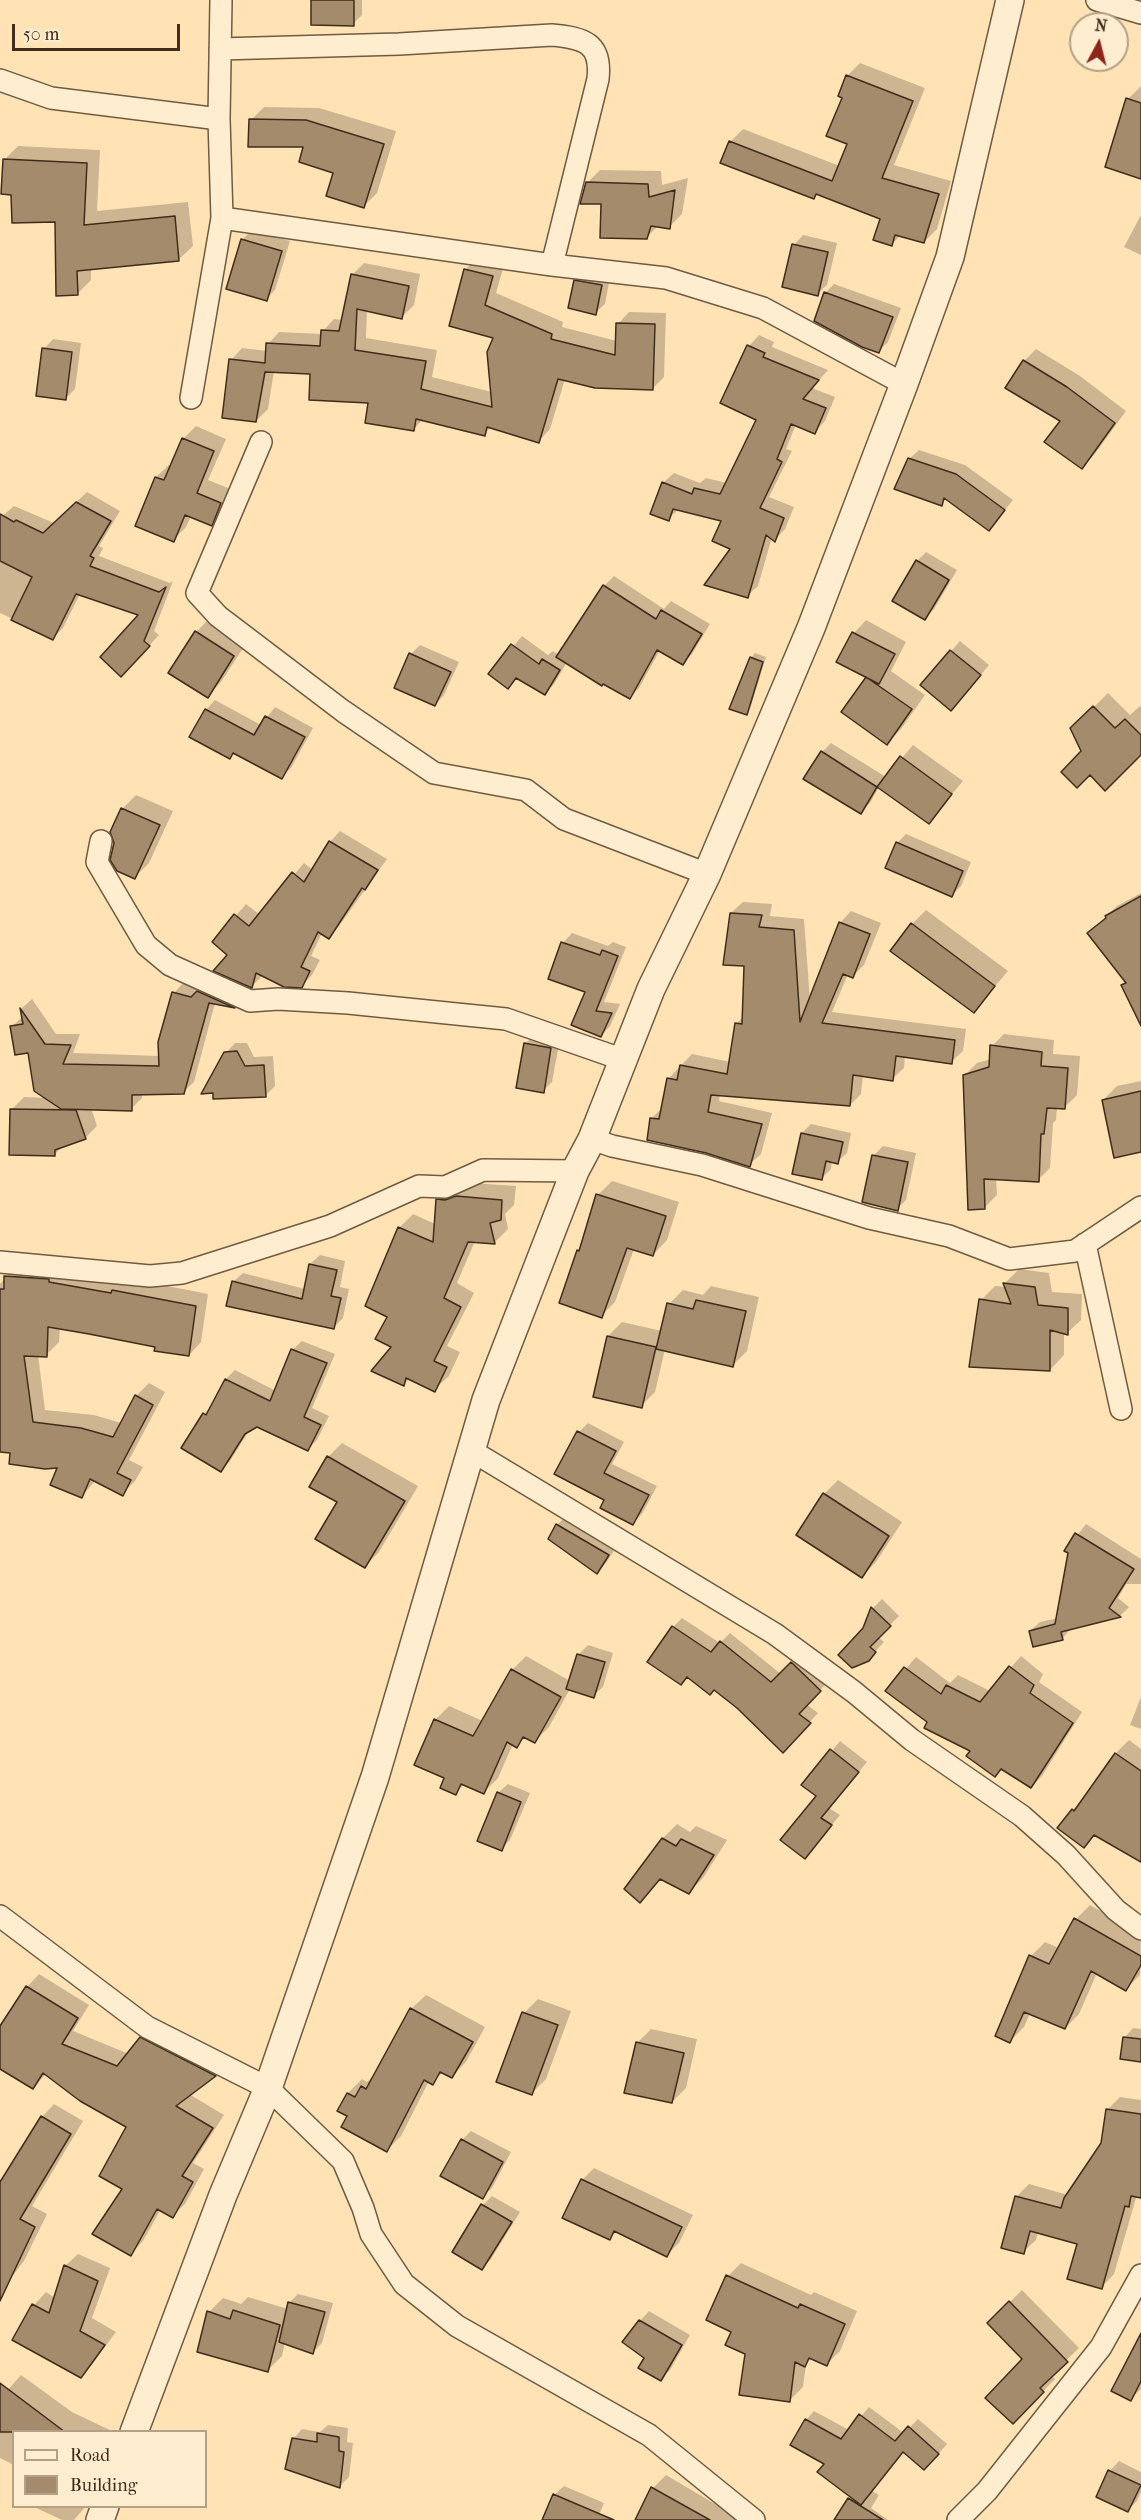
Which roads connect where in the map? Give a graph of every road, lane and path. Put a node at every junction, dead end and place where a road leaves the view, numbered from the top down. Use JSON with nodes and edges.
{"nodes":[{"id":1,"x":221,"y":0,"type":"edge"},
{"id":2,"x":1010,"y":0,"type":"edge"},
{"id":3,"x":1097,"y":0,"type":"edge"},
{"id":4,"x":1141,"y":13,"type":"edge"},
{"id":5,"x":220,"y":49,"type":"junction"},
{"id":6,"x":0,"y":80,"type":"edge"},
{"id":7,"x":219,"y":120,"type":"junction"},
{"id":8,"x":222,"y":218,"type":"junction"},
{"id":9,"x":552,"y":265,"type":"junction"},
{"id":10,"x":904,"y":384,"type":"junction"},
{"id":11,"x":191,"y":398,"type":"dead end"},
{"id":12,"x":261,"y":442,"type":"dead end"},
{"id":13,"x":101,"y":841,"type":"dead end"},
{"id":14,"x":707,"y":874,"type":"junction"},
{"id":15,"x":624,"y":1060,"type":"junction"},
{"id":16,"x":592,"y":1139,"type":"junction"},
{"id":17,"x":575,"y":1171,"type":"junction"},
{"id":18,"x":1141,"y":1207,"type":"edge"},
{"id":19,"x":1085,"y":1244,"type":"junction"},
{"id":20,"x":0,"y":1262,"type":"edge"},
{"id":21,"x":1121,"y":1410,"type":"dead end"},
{"id":22,"x":472,"y":1451,"type":"junction"},
{"id":23,"x":0,"y":1916,"type":"edge"},
{"id":24,"x":1141,"y":1929,"type":"edge"},
{"id":25,"x":268,"y":2088,"type":"junction"},
{"id":26,"x":1141,"y":2275,"type":"edge"},
{"id":27,"x":135,"y":2430,"type":"edge"},
{"id":28,"x":754,"y":2520,"type":"edge"},
{"id":29,"x":958,"y":2520,"type":"edge"}],
"edges":[{"from":1,"to":5,"type":"street"},
{"from":2,"to":10,"type":"street"},
{"from":3,"to":4,"type":"street"},
{"from":5,"to":7,"type":"street"},
{"from":5,"to":9,"type":"street"},
{"from":6,"to":7,"type":"street"},
{"from":7,"to":8,"type":"street"},
{"from":8,"to":9,"type":"street"},
{"from":8,"to":11,"type":"street"},
{"from":9,"to":10,"type":"street"},
{"from":10,"to":14,"type":"street"},
{"from":12,"to":14,"type":"street"},
{"from":13,"to":15,"type":"street"},
{"from":14,"to":15,"type":"street"},
{"from":15,"to":16,"type":"street"},
{"from":16,"to":17,"type":"street"},
{"from":16,"to":19,"type":"street"},
{"from":17,"to":20,"type":"street"},
{"from":17,"to":22,"type":"street"},
{"from":18,"to":19,"type":"street"},
{"from":19,"to":21,"type":"street"},
{"from":22,"to":24,"type":"street"},
{"from":22,"to":25,"type":"street"},
{"from":23,"to":25,"type":"street"},
{"from":25,"to":27,"type":"street"},
{"from":25,"to":28,"type":"street"},
{"from":26,"to":29,"type":"street"}]}
